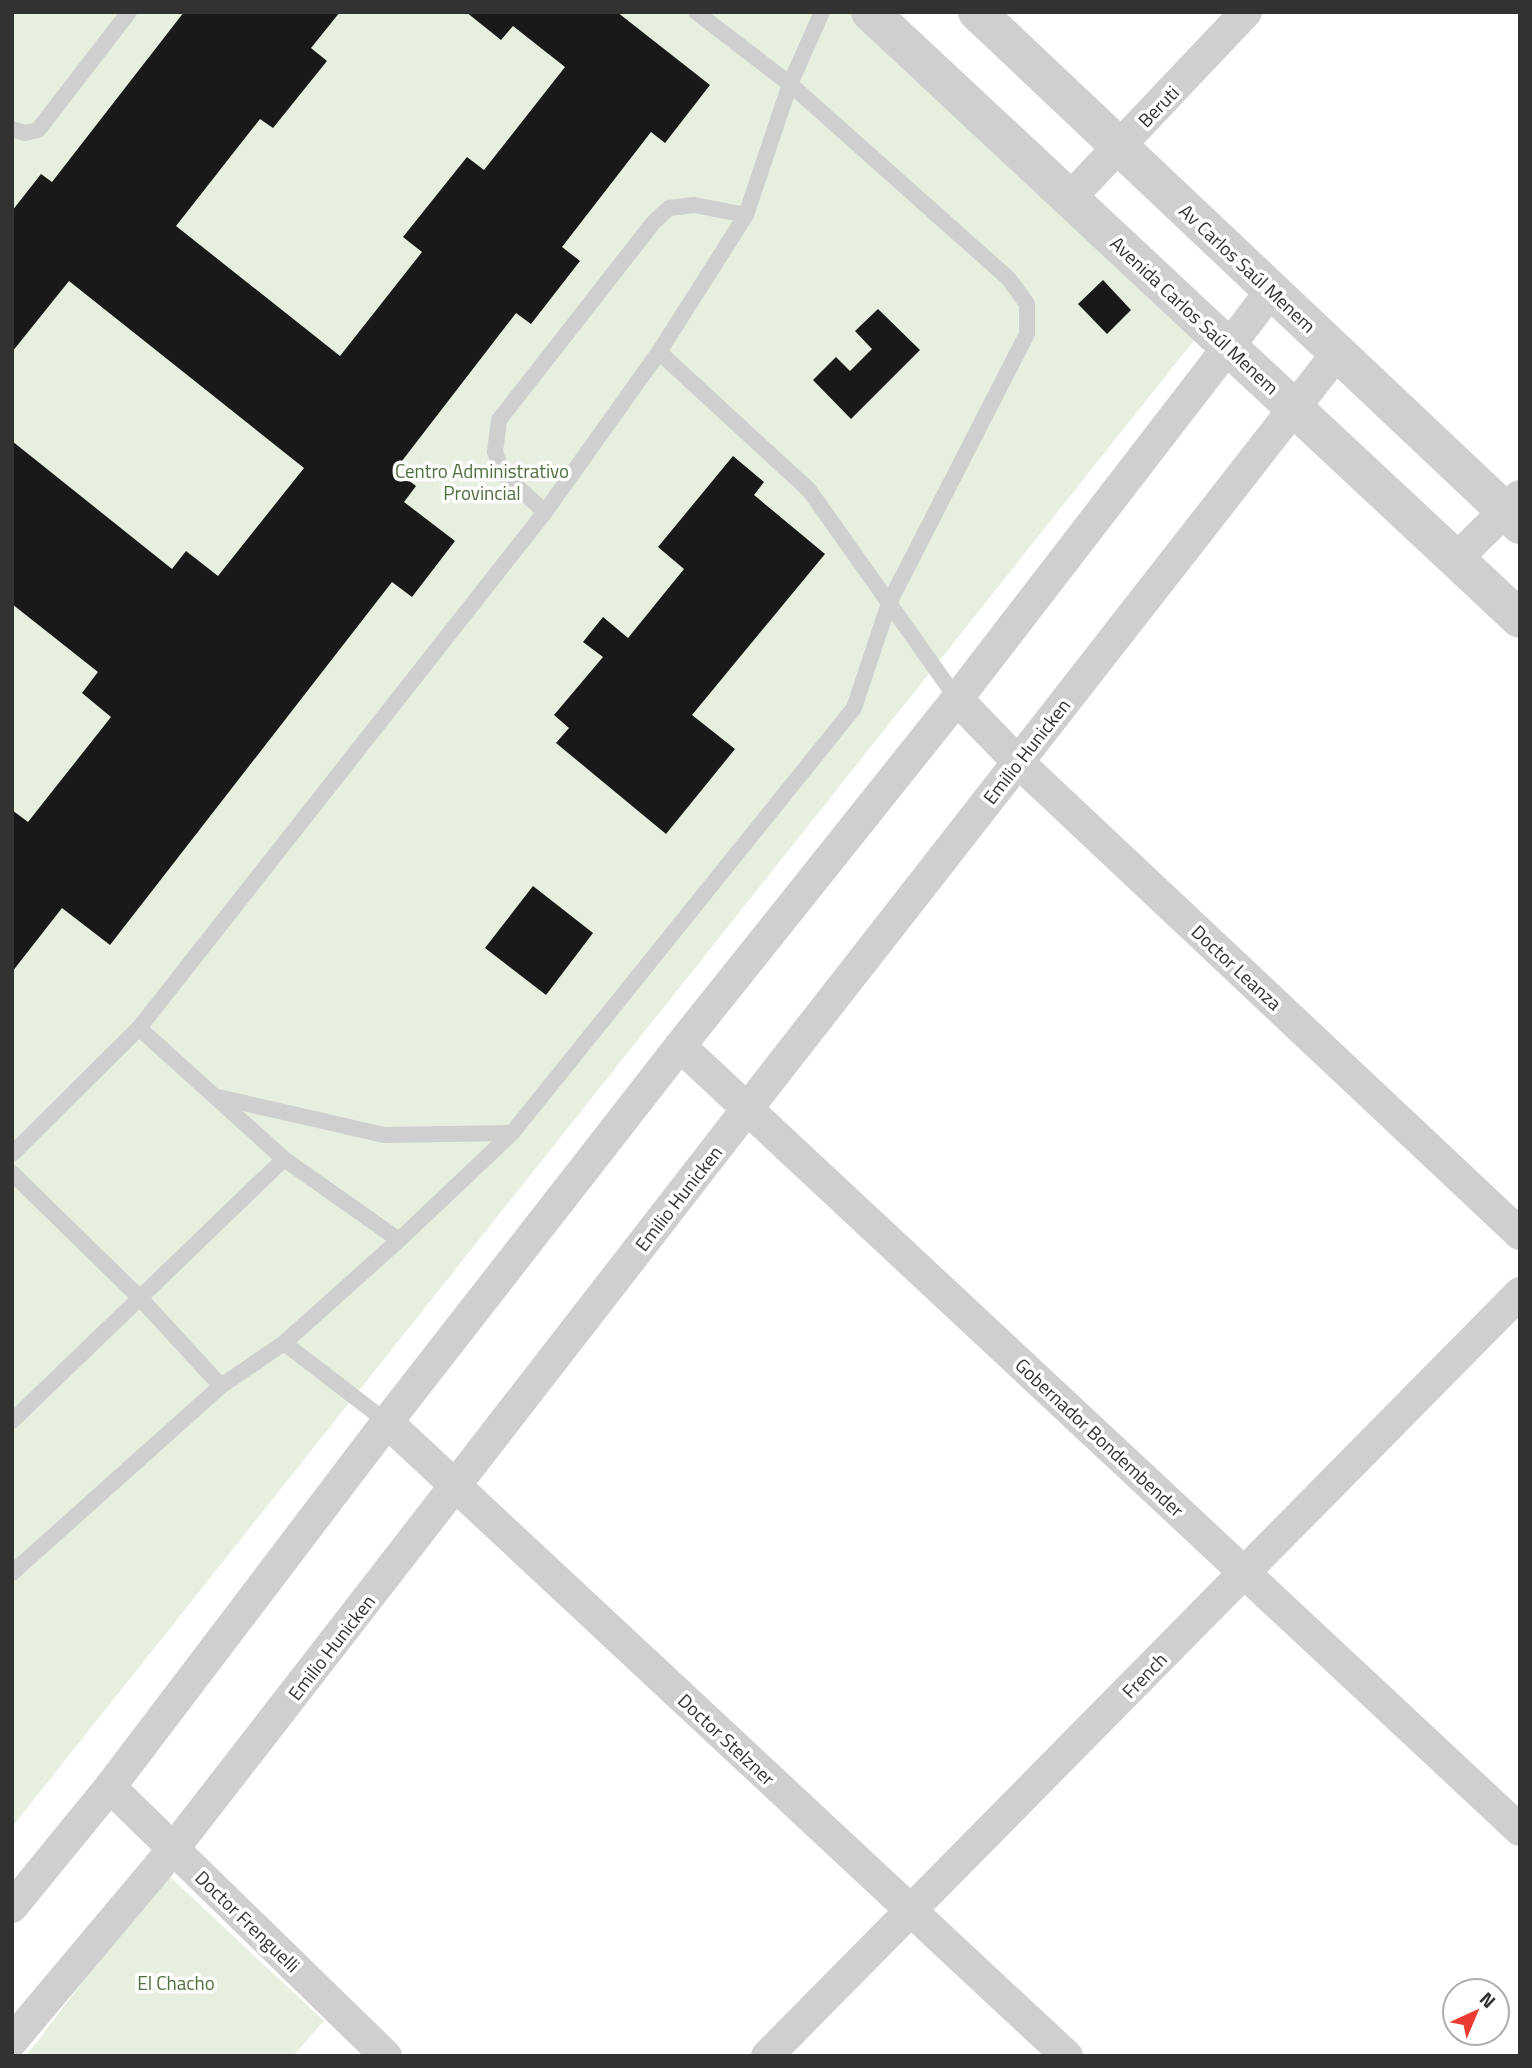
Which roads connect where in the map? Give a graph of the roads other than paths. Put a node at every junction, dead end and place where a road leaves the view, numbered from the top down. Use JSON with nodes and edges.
{"nodes":[{"id":1,"x":129,"y":12,"type":"edge"},
{"id":2,"x":696,"y":12,"type":"edge"},
{"id":3,"x":822,"y":12,"type":"edge"},
{"id":4,"x":870,"y":12,"type":"edge"},
{"id":5,"x":976,"y":12,"type":"edge"},
{"id":6,"x":1247,"y":12,"type":"edge"},
{"id":7,"x":790,"y":84,"type":"junction"},
{"id":8,"x":12,"y":130,"type":"edge"},
{"id":9,"x":1118,"y":147,"type":"junction"},
{"id":10,"x":1069,"y":198,"type":"junction"},
{"id":11,"x":746,"y":215,"type":"junction"},
{"id":12,"x":1272,"y":290,"type":"junction"},
{"id":13,"x":1228,"y":345,"type":"junction"},
{"id":14,"x":659,"y":352,"type":"junction"},
{"id":15,"x":1338,"y":352,"type":"junction"},
{"id":16,"x":1294,"y":407,"type":"junction"},
{"id":17,"x":1515,"y":511,"type":"edge"},
{"id":18,"x":545,"y":512,"type":"junction"},
{"id":19,"x":1457,"y":559,"type":"junction"},
{"id":20,"x":889,"y":603,"type":"junction"},
{"id":21,"x":1520,"y":619,"type":"edge"},
{"id":22,"x":957,"y":699,"type":"junction"},
{"id":23,"x":1018,"y":762,"type":"junction"},
{"id":24,"x":139,"y":1028,"type":"junction"},
{"id":25,"x":680,"y":1046,"type":"junction"},
{"id":26,"x":216,"y":1097,"type":"junction"},
{"id":27,"x":747,"y":1109,"type":"junction"},
{"id":28,"x":512,"y":1133,"type":"junction"},
{"id":29,"x":12,"y":1154,"type":"edge"},
{"id":30,"x":284,"y":1159,"type":"junction"},
{"id":31,"x":12,"y":1173,"type":"edge"},
{"id":32,"x":1520,"y":1234,"type":"edge"},
{"id":33,"x":400,"y":1240,"type":"junction"},
{"id":34,"x":1520,"y":1293,"type":"edge"},
{"id":35,"x":139,"y":1298,"type":"junction"},
{"id":36,"x":284,"y":1343,"type":"junction"},
{"id":37,"x":221,"y":1386,"type":"junction"},
{"id":38,"x":12,"y":1421,"type":"edge"},
{"id":39,"x":387,"y":1422,"type":"junction"},
{"id":40,"x":456,"y":1486,"type":"junction"},
{"id":41,"x":1245,"y":1572,"type":"junction"},
{"id":42,"x":12,"y":1573,"type":"edge"},
{"id":43,"x":110,"y":1787,"type":"junction"},
{"id":44,"x":1520,"y":1830,"type":"edge"},
{"id":45,"x":174,"y":1848,"type":"junction"},
{"id":46,"x":12,"y":1907,"type":"edge"},
{"id":47,"x":911,"y":1912,"type":"junction"},
{"id":48,"x":12,"y":2041,"type":"edge"},
{"id":49,"x":380,"y":2054,"type":"edge"},
{"id":50,"x":767,"y":2056,"type":"edge"},
{"id":51,"x":1067,"y":2056,"type":"edge"}],
"edges":[{"from":1,"to":8,"type":"lane"},
{"from":2,"to":7,"type":"lane"},
{"from":3,"to":7,"type":"lane"},
{"from":4,"to":10,"type":"street","name":"Avenida Carlos Saúl Menem"},
{"from":5,"to":9,"type":"street","name":"Av Carlos Saúl Menem"},
{"from":6,"to":9,"type":"street","name":"Beruti"},
{"from":7,"to":11,"type":"lane"},
{"from":7,"to":20,"type":"lane"},
{"from":9,"to":10,"type":"street","name":"Beruti"},
{"from":9,"to":12,"type":"street","name":"Av Carlos Saúl Menem"},
{"from":10,"to":13,"type":"street","name":"Avenida Carlos Saúl Menem"},
{"from":11,"to":14,"type":"lane"},
{"from":11,"to":18,"type":"lane"},
{"from":12,"to":13,"type":"street"},
{"from":12,"to":15,"type":"street","name":"Av Carlos Saúl Menem"},
{"from":13,"to":16,"type":"street","name":"Avenida Carlos Saúl Menem"},
{"from":13,"to":22,"type":"street"},
{"from":14,"to":18,"type":"lane"},
{"from":14,"to":20,"type":"lane"},
{"from":15,"to":16,"type":"street","name":"Emilio Hunicken"},
{"from":15,"to":17,"type":"street","name":"Av Carlos Saúl Menem"},
{"from":16,"to":19,"type":"street","name":"Avenida Carlos Saúl Menem"},
{"from":16,"to":23,"type":"street","name":"Emilio Hunicken"},
{"from":17,"to":19,"type":"street"},
{"from":18,"to":24,"type":"lane"},
{"from":19,"to":21,"type":"street","name":"Avenida Carlos Saúl Menem"},
{"from":20,"to":22,"type":"lane"},
{"from":20,"to":28,"type":"lane"},
{"from":22,"to":23,"type":"street","name":"Doctor Leanza"},
{"from":22,"to":25,"type":"street"},
{"from":23,"to":27,"type":"street","name":"Emilio Hunicken"},
{"from":23,"to":32,"type":"street","name":"Doctor Leanza"},
{"from":24,"to":26,"type":"lane"},
{"from":24,"to":29,"type":"lane"},
{"from":25,"to":27,"type":"street","name":"Gobernador Bondembender"},
{"from":25,"to":39,"type":"street"},
{"from":26,"to":28,"type":"lane"},
{"from":26,"to":30,"type":"lane"},
{"from":27,"to":40,"type":"street","name":"Emilio Hunicken"},
{"from":27,"to":41,"type":"street","name":"Gobernador Bondembender"},
{"from":28,"to":33,"type":"lane"},
{"from":30,"to":33,"type":"lane"},
{"from":30,"to":35,"type":"lane"},
{"from":31,"to":35,"type":"lane"},
{"from":33,"to":36,"type":"lane"},
{"from":34,"to":41,"type":"street","name":"French"},
{"from":35,"to":37,"type":"lane"},
{"from":35,"to":38,"type":"lane"},
{"from":36,"to":37,"type":"lane"},
{"from":36,"to":39,"type":"lane"},
{"from":37,"to":42,"type":"lane"},
{"from":39,"to":40,"type":"street","name":"Doctor Stelzner"},
{"from":39,"to":43,"type":"street"},
{"from":40,"to":45,"type":"street","name":"Emilio Hunicken"},
{"from":40,"to":47,"type":"street","name":"Doctor Stelzner"},
{"from":41,"to":44,"type":"street","name":"Gobernador Bondembender"},
{"from":41,"to":47,"type":"street","name":"French"},
{"from":43,"to":45,"type":"street","name":"Doctor Frenguelli"},
{"from":43,"to":46,"type":"street"},
{"from":45,"to":48,"type":"street","name":"Emilio Hunicken"},
{"from":45,"to":49,"type":"street","name":"Doctor Frenguelli"},
{"from":47,"to":50,"type":"street","name":"French"},
{"from":47,"to":51,"type":"street","name":"Doctor Stelzner"}]}
